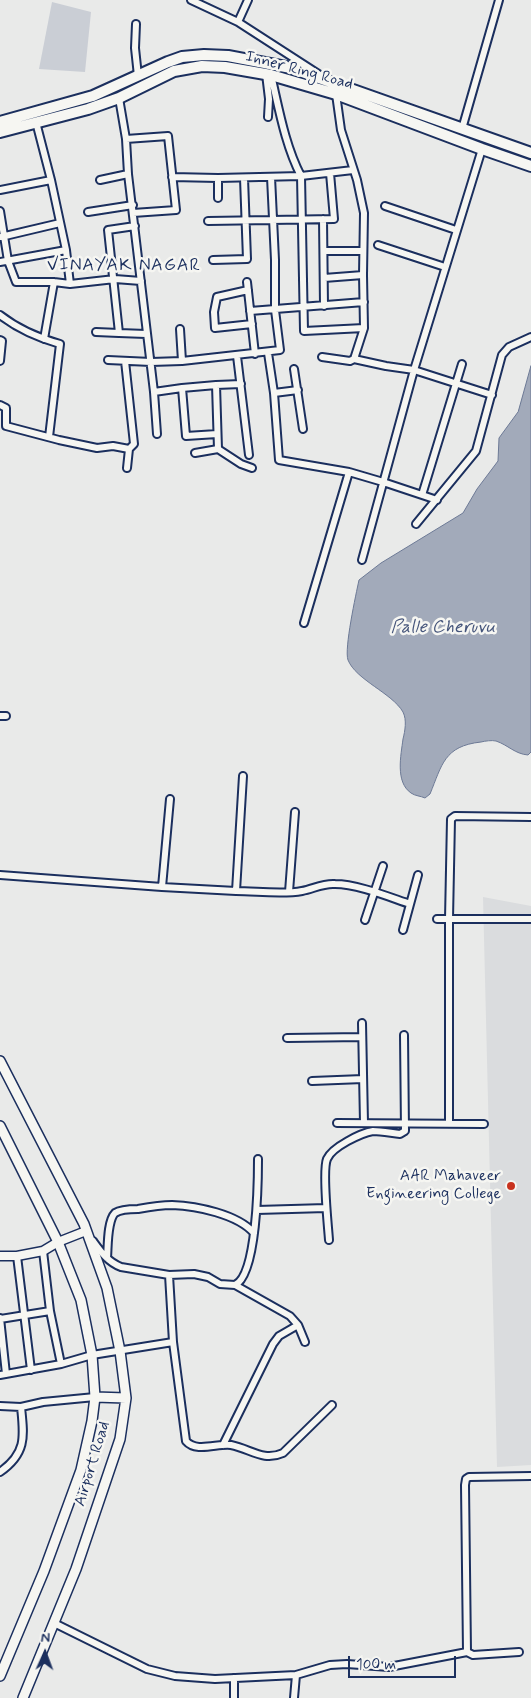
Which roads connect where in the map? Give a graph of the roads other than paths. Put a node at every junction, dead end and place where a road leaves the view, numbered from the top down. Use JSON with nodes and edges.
{"nodes":[{"id":1,"x":192,"y":0,"type":"edge"},
{"id":2,"x":248,"y":0,"type":"edge"},
{"id":3,"x":499,"y":0,"type":"edge"},
{"id":4,"x":238,"y":22,"type":"junction"},
{"id":5,"x":136,"y":24,"type":"dead end"},
{"id":6,"x":269,"y":75,"type":"junction"},
{"id":7,"x":138,"y":76,"type":"junction"},
{"id":8,"x":332,"y":83,"type":"junction"},
{"id":9,"x":336,"y":94,"type":"junction"},
{"id":10,"x":120,"y":98,"type":"junction"},
{"id":11,"x":80,"y":106,"type":"junction"},
{"id":12,"x":268,"y":117,"type":"dead end"},
{"id":13,"x":0,"y":122,"type":"edge"},
{"id":14,"x":36,"y":122,"type":"junction"},
{"id":15,"x":462,"y":129,"type":"junction"},
{"id":16,"x":0,"y":132,"type":"edge"},
{"id":17,"x":126,"y":139,"type":"junction"},
{"id":18,"x":482,"y":149,"type":"junction"},
{"id":19,"x":531,"y":153,"type":"edge"},
{"id":20,"x":531,"y":166,"type":"edge"},
{"id":21,"x":353,"y":170,"type":"junction"},
{"id":22,"x":330,"y":173,"type":"junction"},
{"id":23,"x":128,"y":174,"type":"junction"},
{"id":24,"x":301,"y":176,"type":"junction"},
{"id":25,"x":172,"y":177,"type":"junction"},
{"id":26,"x":271,"y":177,"type":"junction"},
{"id":27,"x":218,"y":178,"type":"junction"},
{"id":28,"x":244,"y":178,"type":"junction"},
{"id":29,"x":50,"y":180,"type":"junction"},
{"id":30,"x":100,"y":180,"type":"dead end"},
{"id":31,"x":0,"y":190,"type":"edge"},
{"id":32,"x":218,"y":198,"type":"dead end"},
{"id":33,"x":133,"y":205,"type":"junction"},
{"id":34,"x":385,"y":206,"type":"dead end"},
{"id":35,"x":0,"y":211,"type":"edge"},
{"id":36,"x":88,"y":212,"type":"dead end"},
{"id":37,"x":134,"y":213,"type":"junction"},
{"id":38,"x":324,"y":219,"type":"junction"},
{"id":39,"x":273,"y":220,"type":"junction"},
{"id":40,"x":301,"y":220,"type":"junction"},
{"id":41,"x":208,"y":221,"type":"dead end"},
{"id":42,"x":246,"y":221,"type":"junction"},
{"id":43,"x":60,"y":223,"type":"junction"},
{"id":44,"x":135,"y":226,"type":"junction"},
{"id":45,"x":456,"y":230,"type":"junction"},
{"id":46,"x":2,"y":236,"type":"edge"},
{"id":47,"x":378,"y":245,"type":"dead end"},
{"id":48,"x":66,"y":250,"type":"junction"},
{"id":49,"x":324,"y":251,"type":"junction"},
{"id":50,"x":364,"y":251,"type":"junction"},
{"id":51,"x":214,"y":260,"type":"dead end"},
{"id":52,"x":8,"y":261,"type":"junction"},
{"id":53,"x":0,"y":262,"type":"edge"},
{"id":54,"x":445,"y":267,"type":"junction"},
{"id":55,"x":363,"y":275,"type":"junction"},
{"id":56,"x":324,"y":278,"type":"junction"},
{"id":57,"x":115,"y":279,"type":"junction"},
{"id":58,"x":141,"y":281,"type":"junction"},
{"id":59,"x":54,"y":282,"type":"junction"},
{"id":60,"x":247,"y":282,"type":"dead end"},
{"id":61,"x":70,"y":284,"type":"junction"},
{"id":62,"x":248,"y":290,"type":"junction"},
{"id":63,"x":364,"y":302,"type":"junction"},
{"id":64,"x":324,"y":306,"type":"junction"},
{"id":65,"x":303,"y":307,"type":"junction"},
{"id":66,"x":275,"y":310,"type":"junction"},
{"id":67,"x":250,"y":311,"type":"junction"},
{"id":68,"x":0,"y":316,"type":"edge"},
{"id":69,"x":252,"y":324,"type":"junction"},
{"id":70,"x":364,"y":328,"type":"junction"},
{"id":71,"x":180,"y":329,"type":"dead end"},
{"id":72,"x":96,"y":332,"type":"dead end"},
{"id":73,"x":119,"y":332,"type":"junction"},
{"id":74,"x":146,"y":334,"type":"junction"},
{"id":75,"x":531,"y":337,"type":"edge"},
{"id":76,"x":0,"y":340,"type":"edge"},
{"id":77,"x":44,"y":340,"type":"junction"},
{"id":78,"x":268,"y":353,"type":"junction"},
{"id":79,"x":255,"y":354,"type":"junction"},
{"id":80,"x":237,"y":356,"type":"junction"},
{"id":81,"x":322,"y":357,"type":"dead end"},
{"id":82,"x":354,"y":359,"type":"junction"},
{"id":83,"x":108,"y":360,"type":"dead end"},
{"id":84,"x":125,"y":361,"type":"junction"},
{"id":85,"x":182,"y":361,"type":"junction"},
{"id":86,"x":0,"y":362,"type":"edge"},
{"id":87,"x":150,"y":362,"type":"junction"},
{"id":88,"x":462,"y":364,"type":"dead end"},
{"id":89,"x":294,"y":369,"type":"dead end"},
{"id":90,"x":414,"y":370,"type":"junction"},
{"id":91,"x":456,"y":383,"type":"junction"},
{"id":92,"x":241,"y":384,"type":"junction"},
{"id":93,"x":216,"y":385,"type":"junction"},
{"id":94,"x":182,"y":388,"type":"junction"},
{"id":95,"x":298,"y":390,"type":"junction"},
{"id":96,"x":154,"y":392,"type":"junction"},
{"id":97,"x":274,"y":393,"type":"junction"},
{"id":98,"x":492,"y":394,"type":"junction"},
{"id":99,"x":0,"y":405,"type":"edge"},
{"id":100,"x":303,"y":429,"type":"dead end"},
{"id":101,"x":158,"y":434,"type":"dead end"},
{"id":102,"x":217,"y":434,"type":"junction"},
{"id":103,"x":49,"y":437,"type":"junction"},
{"id":104,"x":129,"y":449,"type":"junction"},
{"id":105,"x":218,"y":449,"type":"junction"},
{"id":106,"x":195,"y":452,"type":"dead end"},
{"id":107,"x":248,"y":455,"type":"dead end"},
{"id":108,"x":127,"y":468,"type":"dead end"},
{"id":109,"x":252,"y":468,"type":"dead end"},
{"id":110,"x":349,"y":472,"type":"junction"},
{"id":111,"x":384,"y":482,"type":"junction"},
{"id":112,"x":422,"y":495,"type":"junction"},
{"id":113,"x":437,"y":500,"type":"junction"},
{"id":114,"x":416,"y":524,"type":"dead end"},
{"id":115,"x":362,"y":560,"type":"dead end"},
{"id":116,"x":304,"y":623,"type":"dead end"},
{"id":117,"x":243,"y":776,"type":"dead end"},
{"id":118,"x":170,"y":800,"type":"dead end"},
{"id":119,"x":295,"y":812,"type":"dead end"},
{"id":120,"x":531,"y":817,"type":"edge"},
{"id":121,"x":383,"y":866,"type":"dead end"},
{"id":122,"x":418,"y":875,"type":"dead end"},
{"id":123,"x":0,"y":876,"type":"edge"},
{"id":124,"x":162,"y":887,"type":"junction"},
{"id":125,"x":236,"y":891,"type":"junction"},
{"id":126,"x":289,"y":892,"type":"junction"},
{"id":127,"x":375,"y":893,"type":"junction"},
{"id":128,"x":410,"y":904,"type":"junction"},
{"id":129,"x":437,"y":919,"type":"dead end"},
{"id":130,"x":449,"y":919,"type":"junction"},
{"id":131,"x":531,"y":919,"type":"edge"},
{"id":132,"x":366,"y":920,"type":"dead end"},
{"id":133,"x":403,"y":930,"type":"dead end"},
{"id":134,"x":362,"y":1023,"type":"dead end"},
{"id":135,"x":404,"y":1035,"type":"dead end"},
{"id":136,"x":362,"y":1036,"type":"junction"},
{"id":137,"x":287,"y":1038,"type":"dead end"},
{"id":138,"x":0,"y":1061,"type":"edge"},
{"id":139,"x":363,"y":1078,"type":"junction"},
{"id":140,"x":312,"y":1081,"type":"dead end"},
{"id":141,"x":337,"y":1123,"type":"dead end"},
{"id":142,"x":364,"y":1123,"type":"junction"},
{"id":143,"x":405,"y":1124,"type":"junction"},
{"id":144,"x":449,"y":1124,"type":"junction"},
{"id":145,"x":484,"y":1124,"type":"dead end"},
{"id":146,"x":0,"y":1126,"type":"edge"},
{"id":147,"x":258,"y":1159,"type":"dead end"},
{"id":148,"x":326,"y":1208,"type":"junction"},
{"id":149,"x":257,"y":1210,"type":"junction"},
{"id":150,"x":86,"y":1231,"type":"junction"},
{"id":151,"x":254,"y":1233,"type":"junction"},
{"id":152,"x":329,"y":1240,"type":"dead end"},
{"id":153,"x":58,"y":1242,"type":"junction"},
{"id":154,"x":43,"y":1251,"type":"junction"},
{"id":155,"x":0,"y":1256,"type":"edge"},
{"id":156,"x":17,"y":1256,"type":"junction"},
{"id":157,"x":107,"y":1258,"type":"junction"},
{"id":158,"x":169,"y":1274,"type":"junction"},
{"id":159,"x":235,"y":1285,"type":"junction"},
{"id":160,"x":50,"y":1311,"type":"junction"},
{"id":161,"x":25,"y":1315,"type":"junction"},
{"id":162,"x":0,"y":1319,"type":"edge"},
{"id":163,"x":298,"y":1325,"type":"junction"},
{"id":164,"x":174,"y":1342,"type":"junction"},
{"id":165,"x":305,"y":1342,"type":"dead end"},
{"id":166,"x":120,"y":1351,"type":"junction"},
{"id":167,"x":92,"y":1355,"type":"junction"},
{"id":168,"x":61,"y":1364,"type":"junction"},
{"id":169,"x":32,"y":1370,"type":"junction"},
{"id":170,"x":3,"y":1375,"type":"edge"},
{"id":171,"x":96,"y":1397,"type":"junction"},
{"id":172,"x":126,"y":1398,"type":"junction"},
{"id":173,"x":332,"y":1405,"type":"dead end"},
{"id":174,"x":0,"y":1406,"type":"edge"},
{"id":175,"x":21,"y":1407,"type":"junction"},
{"id":176,"x":223,"y":1445,"type":"junction"},
{"id":177,"x":0,"y":1472,"type":"edge"},
{"id":178,"x":531,"y":1476,"type":"edge"},
{"id":179,"x":54,"y":1623,"type":"junction"},
{"id":180,"x":467,"y":1652,"type":"junction"},
{"id":181,"x":519,"y":1652,"type":"dead end"},
{"id":182,"x":296,"y":1675,"type":"junction"},
{"id":183,"x":0,"y":1676,"type":"edge"},
{"id":184,"x":234,"y":1678,"type":"junction"},
{"id":185,"x":23,"y":1698,"type":"edge"},
{"id":186,"x":234,"y":1698,"type":"edge"},
{"id":187,"x":294,"y":1698,"type":"edge"}],
"edges":[{"from":1,"to":4,"type":"street"},
{"from":2,"to":4,"type":"street"},
{"from":3,"to":15,"type":"street"},
{"from":4,"to":8,"type":"street"},
{"from":5,"to":7,"type":"street"},
{"from":6,"to":9,"type":"highway","name":"Inner Ring Road"},
{"from":6,"to":10,"type":"highway","name":"Inner Ring Road"},
{"from":6,"to":12,"type":"street"},
{"from":6,"to":24,"type":"street"},
{"from":7,"to":8,"type":"highway","name":"Inner Ring Road"},
{"from":7,"to":11,"type":"highway","name":"Inner Ring Road"},
{"from":8,"to":15,"type":"highway","name":"Inner Ring Road"},
{"from":9,"to":18,"type":"highway","name":"Inner Ring Road"},
{"from":9,"to":21,"type":"street"},
{"from":10,"to":11,"type":"highway","name":"Inner Ring Road"},
{"from":10,"to":17,"type":"street"},
{"from":11,"to":13,"type":"highway","name":"Inner Ring Road"},
{"from":11,"to":14,"type":"highway","name":"Inner Ring Road"},
{"from":14,"to":16,"type":"highway","name":"Inner Ring Road"},
{"from":14,"to":29,"type":"street"},
{"from":15,"to":19,"type":"highway","name":"Inner Ring Road"},
{"from":17,"to":23,"type":"street"},
{"from":17,"to":25,"type":"street"},
{"from":18,"to":20,"type":"highway","name":"Inner Ring Road"},
{"from":18,"to":45,"type":"street"},
{"from":21,"to":22,"type":"street"},
{"from":21,"to":50,"type":"street"},
{"from":22,"to":24,"type":"street"},
{"from":22,"to":38,"type":"street"},
{"from":23,"to":30,"type":"street"},
{"from":23,"to":33,"type":"street"},
{"from":24,"to":26,"type":"street"},
{"from":24,"to":40,"type":"street"},
{"from":25,"to":27,"type":"street"},
{"from":25,"to":37,"type":"street"},
{"from":26,"to":28,"type":"street"},
{"from":26,"to":39,"type":"street"},
{"from":27,"to":28,"type":"street"},
{"from":27,"to":32,"type":"street"},
{"from":28,"to":42,"type":"street"},
{"from":29,"to":31,"type":"street"},
{"from":29,"to":43,"type":"street"},
{"from":33,"to":36,"type":"street"},
{"from":33,"to":37,"type":"street"},
{"from":34,"to":45,"type":"street"},
{"from":35,"to":46,"type":"street"},
{"from":37,"to":44,"type":"street"},
{"from":38,"to":40,"type":"street"},
{"from":38,"to":49,"type":"street"},
{"from":39,"to":40,"type":"street"},
{"from":39,"to":42,"type":"street"},
{"from":39,"to":66,"type":"street"},
{"from":40,"to":65,"type":"street"},
{"from":41,"to":42,"type":"street"},
{"from":42,"to":51,"type":"street"},
{"from":43,"to":46,"type":"street"},
{"from":43,"to":48,"type":"street"},
{"from":44,"to":57,"type":"street"},
{"from":44,"to":58,"type":"street"},
{"from":45,"to":54,"type":"street"},
{"from":46,"to":52,"type":"street"},
{"from":47,"to":54,"type":"street"},
{"from":48,"to":52,"type":"street"},
{"from":48,"to":61,"type":"street"},
{"from":49,"to":50,"type":"street"},
{"from":49,"to":56,"type":"street"},
{"from":50,"to":55,"type":"street"},
{"from":52,"to":53,"type":"street"},
{"from":52,"to":59,"type":"street"},
{"from":54,"to":90,"type":"street"},
{"from":55,"to":56,"type":"street"},
{"from":55,"to":63,"type":"street"},
{"from":56,"to":64,"type":"street"},
{"from":57,"to":58,"type":"street"},
{"from":57,"to":61,"type":"street"},
{"from":57,"to":73,"type":"street"},
{"from":58,"to":74,"type":"street"},
{"from":59,"to":61,"type":"street"},
{"from":59,"to":77,"type":"street"},
{"from":60,"to":62,"type":"street"},
{"from":62,"to":67,"type":"street"},
{"from":62,"to":69,"type":"street"},
{"from":63,"to":64,"type":"street"},
{"from":63,"to":70,"type":"street"},
{"from":64,"to":65,"type":"street"},
{"from":65,"to":66,"type":"street"},
{"from":65,"to":70,"type":"street"},
{"from":66,"to":67,"type":"street"},
{"from":66,"to":78,"type":"street"},
{"from":67,"to":69,"type":"street"},
{"from":68,"to":77,"type":"street"},
{"from":69,"to":79,"type":"street"},
{"from":70,"to":82,"type":"street"},
{"from":71,"to":85,"type":"street"},
{"from":72,"to":73,"type":"street"},
{"from":73,"to":74,"type":"street"},
{"from":74,"to":87,"type":"street"},
{"from":75,"to":98,"type":"street"},
{"from":76,"to":86,"type":"street"},
{"from":77,"to":103,"type":"street"},
{"from":78,"to":79,"type":"street"},
{"from":78,"to":97,"type":"street"},
{"from":79,"to":80,"type":"street"},
{"from":80,"to":85,"type":"street"},
{"from":80,"to":92,"type":"street"},
{"from":81,"to":82,"type":"street"},
{"from":82,"to":90,"type":"street"},
{"from":83,"to":84,"type":"street"},
{"from":84,"to":87,"type":"street"},
{"from":84,"to":104,"type":"street"},
{"from":85,"to":87,"type":"street"},
{"from":87,"to":96,"type":"street"},
{"from":88,"to":91,"type":"street"},
{"from":89,"to":95,"type":"street"},
{"from":90,"to":91,"type":"street"},
{"from":90,"to":111,"type":"street"},
{"from":91,"to":98,"type":"street"},
{"from":91,"to":112,"type":"street"},
{"from":92,"to":93,"type":"street"},
{"from":92,"to":107,"type":"street"},
{"from":93,"to":94,"type":"street"},
{"from":93,"to":102,"type":"street"},
{"from":94,"to":96,"type":"street"},
{"from":94,"to":102,"type":"street"},
{"from":95,"to":97,"type":"street"},
{"from":95,"to":100,"type":"street"},
{"from":96,"to":101,"type":"street"},
{"from":97,"to":110,"type":"street"},
{"from":98,"to":113,"type":"street"},
{"from":99,"to":103,"type":"street"},
{"from":102,"to":105,"type":"street"},
{"from":103,"to":104,"type":"street"},
{"from":104,"to":108,"type":"street"},
{"from":105,"to":106,"type":"street"},
{"from":105,"to":109,"type":"street"},
{"from":110,"to":111,"type":"street"},
{"from":110,"to":116,"type":"street"},
{"from":111,"to":112,"type":"street"},
{"from":111,"to":115,"type":"street"},
{"from":112,"to":113,"type":"street"},
{"from":113,"to":114,"type":"street"},
{"from":117,"to":125,"type":"street"},
{"from":118,"to":124,"type":"street"},
{"from":119,"to":126,"type":"street"},
{"from":120,"to":130,"type":"street"},
{"from":121,"to":127,"type":"street"},
{"from":122,"to":128,"type":"street"},
{"from":123,"to":124,"type":"street"},
{"from":124,"to":125,"type":"street"},
{"from":125,"to":126,"type":"street"},
{"from":126,"to":127,"type":"street"},
{"from":127,"to":128,"type":"street"},
{"from":127,"to":132,"type":"street"},
{"from":128,"to":133,"type":"street"},
{"from":129,"to":130,"type":"street"},
{"from":130,"to":131,"type":"street"},
{"from":130,"to":144,"type":"street"},
{"from":134,"to":136,"type":"street"},
{"from":135,"to":143,"type":"street"},
{"from":136,"to":137,"type":"street"},
{"from":136,"to":139,"type":"street"},
{"from":138,"to":150,"type":"main road","name":"Airport Road"},
{"from":139,"to":140,"type":"street"},
{"from":139,"to":142,"type":"street"},
{"from":141,"to":142,"type":"street"},
{"from":142,"to":143,"type":"street"},
{"from":143,"to":144,"type":"street"},
{"from":143,"to":148,"type":"street"},
{"from":144,"to":145,"type":"street"},
{"from":146,"to":153,"type":"main road","name":"Airport Road"},
{"from":147,"to":149,"type":"street"},
{"from":148,"to":149,"type":"street"},
{"from":148,"to":152,"type":"street"},
{"from":149,"to":151,"type":"street"},
{"from":150,"to":153,"type":"street"},
{"from":150,"to":157,"type":"street"},
{"from":150,"to":166,"type":"main road","name":"Airport Road"},
{"from":151,"to":157,"type":"street"},
{"from":151,"to":159,"type":"street"},
{"from":153,"to":154,"type":"street"},
{"from":153,"to":167,"type":"main road","name":"Airport Road"},
{"from":154,"to":156,"type":"street"},
{"from":154,"to":160,"type":"street"},
{"from":155,"to":156,"type":"street"},
{"from":156,"to":161,"type":"street"},
{"from":157,"to":158,"type":"street"},
{"from":158,"to":159,"type":"street"},
{"from":158,"to":164,"type":"street"},
{"from":159,"to":163,"type":"street"},
{"from":160,"to":161,"type":"street"},
{"from":160,"to":168,"type":"street"},
{"from":161,"to":162,"type":"street"},
{"from":161,"to":169,"type":"street"},
{"from":162,"to":170,"type":"street"},
{"from":163,"to":165,"type":"street"},
{"from":163,"to":176,"type":"street"},
{"from":164,"to":166,"type":"street"},
{"from":164,"to":176,"type":"street"},
{"from":166,"to":167,"type":"street"},
{"from":166,"to":172,"type":"main road","name":"Airport Road"},
{"from":167,"to":168,"type":"street"},
{"from":167,"to":171,"type":"main road","name":"Airport Road"},
{"from":168,"to":169,"type":"street"},
{"from":169,"to":170,"type":"street"},
{"from":171,"to":172,"type":"main road"},
{"from":171,"to":175,"type":"street"},
{"from":171,"to":183,"type":"main road","name":"Airport Road"},
{"from":172,"to":179,"type":"main road","name":"Airport Road"},
{"from":173,"to":176,"type":"street"},
{"from":174,"to":175,"type":"street"},
{"from":175,"to":177,"type":"street"},
{"from":178,"to":180,"type":"street"},
{"from":179,"to":184,"type":"street"},
{"from":179,"to":185,"type":"main road","name":"Airport Road"},
{"from":180,"to":181,"type":"street"},
{"from":180,"to":182,"type":"street"},
{"from":182,"to":184,"type":"street"},
{"from":182,"to":187,"type":"street"},
{"from":184,"to":186,"type":"street"}]}
